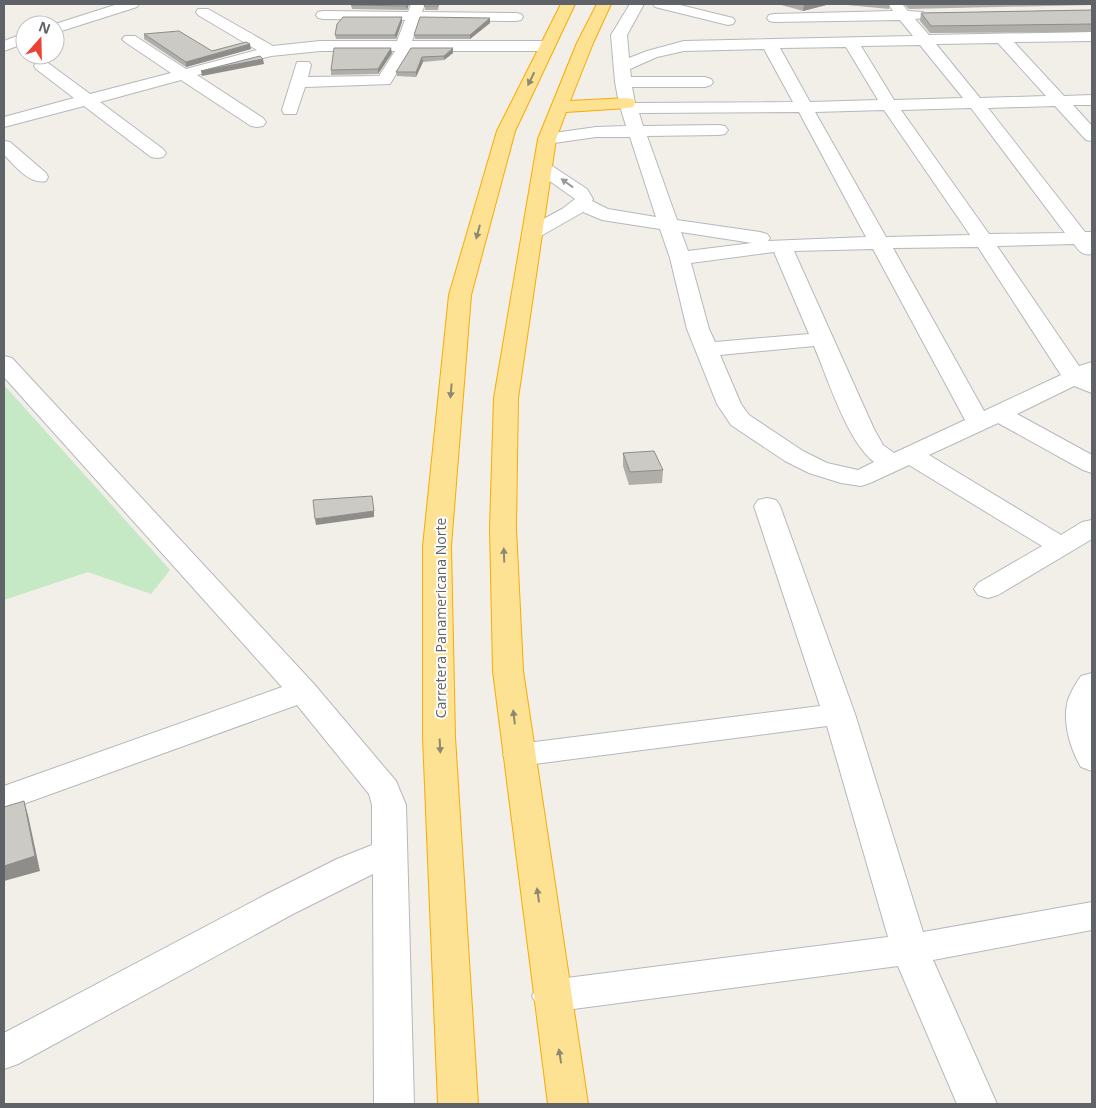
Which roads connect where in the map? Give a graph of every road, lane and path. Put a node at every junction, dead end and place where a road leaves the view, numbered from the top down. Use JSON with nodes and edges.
{"nodes":[{"id":1,"x":132,"y":4,"type":"edge"},
{"id":2,"x":568,"y":4,"type":"edge"},
{"id":3,"x":604,"y":4,"type":"edge"},
{"id":4,"x":637,"y":4,"type":"edge"},
{"id":5,"x":660,"y":4,"type":"edge"},
{"id":6,"x":900,"y":9,"type":"edge"},
{"id":7,"x":325,"y":10,"type":"edge"},
{"id":8,"x":415,"y":10,"type":"edge"},
{"id":9,"x":517,"y":10,"type":"edge"},
{"id":10,"x":203,"y":12,"type":"dead end"},
{"id":11,"x":771,"y":12,"type":"dead end"},
{"id":12,"x":934,"y":14,"type":"edge"},
{"id":13,"x":728,"y":21,"type":"dead end"},
{"id":14,"x":65,"y":26,"type":"edge"},
{"id":15,"x":1076,"y":36,"type":"junction"},
{"id":16,"x":1092,"y":36,"type":"edge"},
{"id":17,"x":1002,"y":38,"type":"junction"},
{"id":18,"x":130,"y":39,"type":"dead end"},
{"id":19,"x":924,"y":40,"type":"junction"},
{"id":20,"x":850,"y":41,"type":"junction"},
{"id":21,"x":769,"y":43,"type":"junction"},
{"id":22,"x":309,"y":46,"type":"junction"},
{"id":23,"x":403,"y":46,"type":"junction"},
{"id":24,"x":476,"y":46,"type":"junction"},
{"id":25,"x":547,"y":46,"type":"junction"},
{"id":26,"x":270,"y":51,"type":"junction"},
{"id":27,"x":1092,"y":51,"type":"edge"},
{"id":28,"x":698,"y":64,"type":"junction"},
{"id":29,"x":45,"y":65,"type":"edge"},
{"id":30,"x":184,"y":74,"type":"junction"},
{"id":31,"x":622,"y":75,"type":"junction"},
{"id":32,"x":298,"y":82,"type":"junction"},
{"id":33,"x":88,"y":100,"type":"junction"},
{"id":34,"x":1092,"y":100,"type":"edge"},
{"id":35,"x":1062,"y":101,"type":"junction"},
{"id":36,"x":976,"y":103,"type":"junction"},
{"id":37,"x":628,"y":105,"type":"junction"},
{"id":38,"x":889,"y":105,"type":"junction"},
{"id":39,"x":559,"y":107,"type":"junction"},
{"id":40,"x":715,"y":107,"type":"junction"},
{"id":41,"x":805,"y":107,"type":"junction"},
{"id":42,"x":290,"y":110,"type":"dead end"},
{"id":43,"x":4,"y":122,"type":"edge"},
{"id":44,"x":257,"y":122,"type":"dead end"},
{"id":45,"x":636,"y":130,"type":"junction"},
{"id":46,"x":719,"y":130,"type":"dead end"},
{"id":47,"x":1092,"y":136,"type":"edge"},
{"id":48,"x":547,"y":140,"type":"junction"},
{"id":49,"x":4,"y":146,"type":"edge"},
{"id":50,"x":157,"y":153,"type":"dead end"},
{"id":51,"x":543,"y":168,"type":"junction"},
{"id":52,"x":39,"y":177,"type":"dead end"},
{"id":53,"x":582,"y":204,"type":"junction"},
{"id":54,"x":668,"y":224,"type":"junction"},
{"id":55,"x":532,"y":233,"type":"junction"},
{"id":56,"x":1086,"y":238,"type":"edge"},
{"id":57,"x":984,"y":241,"type":"junction"},
{"id":58,"x":882,"y":244,"type":"junction"},
{"id":59,"x":781,"y":245,"type":"junction"},
{"id":60,"x":806,"y":245,"type":"junction"},
{"id":61,"x":1092,"y":254,"type":"edge"},
{"id":62,"x":680,"y":258,"type":"junction"},
{"id":63,"x":822,"y":339,"type":"junction"},
{"id":64,"x":707,"y":350,"type":"junction"},
{"id":65,"x":4,"y":363,"type":"edge"},
{"id":66,"x":1087,"y":378,"type":"edge"},
{"id":67,"x":988,"y":418,"type":"junction"},
{"id":68,"x":900,"y":458,"type":"junction"},
{"id":69,"x":1092,"y":465,"type":"edge"},
{"id":70,"x":766,"y":506,"type":"dead end"},
{"id":71,"x":1092,"y":528,"type":"edge"},
{"id":72,"x":1061,"y":546,"type":"junction"},
{"id":73,"x":988,"y":589,"type":"dead end"},
{"id":74,"x":1092,"y":682,"type":"edge"},
{"id":75,"x":303,"y":691,"type":"junction"},
{"id":76,"x":839,"y":714,"type":"junction"},
{"id":77,"x":520,"y":755,"type":"junction"},
{"id":78,"x":1092,"y":759,"type":"edge"},
{"id":79,"x":4,"y":799,"type":"edge"},
{"id":80,"x":390,"y":852,"type":"junction"},
{"id":81,"x":1092,"y":916,"type":"edge"},
{"id":82,"x":910,"y":949,"type":"junction"},
{"id":83,"x":551,"y":996,"type":"junction"},
{"id":84,"x":4,"y":1052,"type":"edge"},
{"id":85,"x":452,"y":1097,"type":"edge"},
{"id":86,"x":394,"y":1104,"type":"edge"},
{"id":87,"x":568,"y":1104,"type":"edge"},
{"id":88,"x":977,"y":1104,"type":"edge"}],
"edges":[{"from":1,"to":14,"type":"street"},
{"from":2,"to":25,"type":"highway","name":"Carretera Panamericana Norte"},
{"from":3,"to":39,"type":"highway"},
{"from":4,"to":31,"type":"street"},
{"from":5,"to":13,"type":"street"},
{"from":6,"to":11,"type":"street"},
{"from":6,"to":12,"type":"street"},
{"from":6,"to":19,"type":"street"},
{"from":7,"to":8,"type":"street"},
{"from":7,"to":22,"type":"street"},
{"from":8,"to":9,"type":"street"},
{"from":8,"to":23,"type":"street"},
{"from":9,"to":24,"type":"street"},
{"from":10,"to":26,"type":"street"},
{"from":15,"to":16,"type":"street"},
{"from":15,"to":17,"type":"street"},
{"from":15,"to":27,"type":"street"},
{"from":17,"to":19,"type":"street"},
{"from":17,"to":35,"type":"street"},
{"from":18,"to":30,"type":"street"},
{"from":19,"to":20,"type":"street"},
{"from":19,"to":36,"type":"street"},
{"from":20,"to":21,"type":"street"},
{"from":20,"to":38,"type":"street"},
{"from":21,"to":28,"type":"street"},
{"from":21,"to":41,"type":"street"},
{"from":22,"to":23,"type":"street"},
{"from":22,"to":26,"type":"street"},
{"from":22,"to":32,"type":"street"},
{"from":23,"to":24,"type":"street"},
{"from":23,"to":32,"type":"street"},
{"from":24,"to":25,"type":"street"},
{"from":25,"to":85,"type":"highway","name":"Carretera Panamericana Norte","one_way":true},
{"from":26,"to":30,"type":"street"},
{"from":28,"to":31,"type":"street"},
{"from":28,"to":31,"type":"street"},
{"from":28,"to":40,"type":"street"},
{"from":29,"to":33,"type":"street"},
{"from":30,"to":33,"type":"street"},
{"from":30,"to":44,"type":"street"},
{"from":31,"to":37,"type":"street"},
{"from":32,"to":42,"type":"street"},
{"from":33,"to":43,"type":"street"},
{"from":33,"to":50,"type":"street"},
{"from":34,"to":35,"type":"street"},
{"from":35,"to":36,"type":"street"},
{"from":35,"to":47,"type":"street"},
{"from":36,"to":38,"type":"street"},
{"from":36,"to":56,"type":"street"},
{"from":37,"to":39,"type":"highway"},
{"from":37,"to":40,"type":"street"},
{"from":37,"to":45,"type":"street"},
{"from":38,"to":41,"type":"street"},
{"from":38,"to":57,"type":"street"},
{"from":39,"to":48,"type":"highway"},
{"from":40,"to":41,"type":"street"},
{"from":41,"to":58,"type":"street"},
{"from":45,"to":46,"type":"street"},
{"from":45,"to":48,"type":"street"},
{"from":45,"to":54,"type":"street"},
{"from":48,"to":51,"type":"highway"},
{"from":49,"to":52,"type":"street"},
{"from":53,"to":51,"type":"street","one_way":true},
{"from":51,"to":55,"type":"highway"},
{"from":53,"to":54,"type":"street"},
{"from":53,"to":55,"type":"street"},
{"from":54,"to":60,"type":"street"},
{"from":54,"to":62,"type":"street"},
{"from":77,"to":55,"type":"highway","one_way":true},
{"from":56,"to":57,"type":"street"},
{"from":56,"to":61,"type":"street"},
{"from":57,"to":58,"type":"street"},
{"from":57,"to":66,"type":"street"},
{"from":58,"to":60,"type":"street"},
{"from":58,"to":67,"type":"street"},
{"from":59,"to":60,"type":"street"},
{"from":59,"to":62,"type":"street"},
{"from":59,"to":63,"type":"street"},
{"from":62,"to":64,"type":"street"},
{"from":63,"to":64,"type":"street"},
{"from":63,"to":68,"type":"street"},
{"from":64,"to":68,"type":"street"},
{"from":65,"to":75,"type":"street"},
{"from":66,"to":67,"type":"street"},
{"from":67,"to":68,"type":"street"},
{"from":67,"to":69,"type":"street"},
{"from":68,"to":72,"type":"street"},
{"from":70,"to":76,"type":"street"},
{"from":71,"to":72,"type":"street"},
{"from":72,"to":73,"type":"street"},
{"from":74,"to":78,"type":"street"},
{"from":75,"to":79,"type":"street"},
{"from":75,"to":80,"type":"street"},
{"from":76,"to":77,"type":"street"},
{"from":76,"to":82,"type":"street"},
{"from":83,"to":77,"type":"highway","one_way":true},
{"from":80,"to":84,"type":"street"},
{"from":80,"to":86,"type":"street"},
{"from":81,"to":82,"type":"street"},
{"from":82,"to":83,"type":"street"},
{"from":82,"to":88,"type":"street"},
{"from":87,"to":83,"type":"highway","one_way":true}]}
